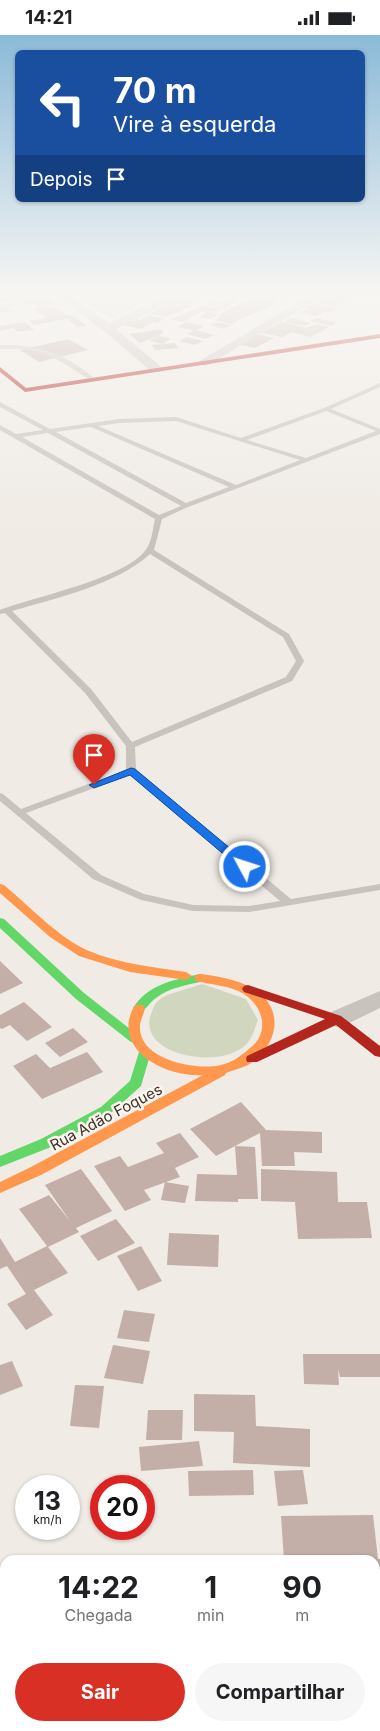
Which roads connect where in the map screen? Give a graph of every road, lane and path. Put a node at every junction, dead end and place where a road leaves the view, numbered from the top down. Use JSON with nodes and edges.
{"nodes":[{"id":1,"x":4,"y":372,"type":"edge"},
{"id":2,"x":81,"y":372,"type":"edge"},
{"id":3,"x":136,"y":372,"type":"edge"},
{"id":4,"x":92,"y":379,"type":"junction"},
{"id":5,"x":380,"y":385,"type":"edge"},
{"id":6,"x":0,"y":404,"type":"edge"},
{"id":7,"x":326,"y":409,"type":"junction"},
{"id":8,"x":92,"y":425,"type":"junction"},
{"id":9,"x":0,"y":427,"type":"edge"},
{"id":10,"x":380,"y":431,"type":"edge"},
{"id":11,"x":48,"y":432,"type":"junction"},
{"id":12,"x":14,"y":436,"type":"junction"},
{"id":13,"x":243,"y":439,"type":"junction"},
{"id":14,"x":305,"y":460,"type":"junction"},
{"id":15,"x":235,"y":487,"type":"junction"},
{"id":16,"x":186,"y":506,"type":"junction"},
{"id":17,"x":159,"y":518,"type":"junction"},
{"id":18,"x":149,"y":550,"type":"junction"},
{"id":19,"x":3,"y":611,"type":"edge"},
{"id":20,"x":130,"y":746,"type":"junction"},
{"id":21,"x":131,"y":771,"type":"junction"},
{"id":22,"x":0,"y":796,"type":"edge"},
{"id":23,"x":20,"y":813,"type":"junction"},
{"id":24,"x":0,"y":887,"type":"edge"},
{"id":25,"x":380,"y":887,"type":"edge"},
{"id":26,"x":288,"y":902,"type":"junction"},
{"id":27,"x":0,"y":921,"type":"edge"},
{"id":28,"x":200,"y":978,"type":"junction"},
{"id":29,"x":240,"y":987,"type":"junction"},
{"id":30,"x":380,"y":999,"type":"edge"},
{"id":31,"x":338,"y":1019,"type":"junction"},
{"id":32,"x":135,"y":1039,"type":"junction"},
{"id":33,"x":145,"y":1052,"type":"junction"},
{"id":34,"x":380,"y":1053,"type":"edge"},
{"id":35,"x":244,"y":1063,"type":"junction"},
{"id":36,"x":224,"y":1070,"type":"junction"},
{"id":37,"x":0,"y":1162,"type":"edge"},
{"id":38,"x":0,"y":1188,"type":"edge"}],
"edges":[{"from":1,"to":4,"type":"main road"},
{"from":2,"to":4,"type":"lane"},
{"from":3,"to":4,"type":"main road"},
{"from":5,"to":7,"type":"lane"},
{"from":6,"to":11,"type":"lane"},
{"from":7,"to":10,"type":"lane"},
{"from":7,"to":13,"type":"lane"},
{"from":8,"to":11,"type":"lane"},
{"from":8,"to":13,"type":"lane"},
{"from":8,"to":15,"type":"lane"},
{"from":9,"to":12,"type":"lane"},
{"from":10,"to":14,"type":"lane"},
{"from":11,"to":12,"type":"lane"},
{"from":11,"to":16,"type":"lane"},
{"from":12,"to":17,"type":"lane"},
{"from":13,"to":14,"type":"lane"},
{"from":14,"to":15,"type":"lane"},
{"from":15,"to":16,"type":"lane"},
{"from":16,"to":17,"type":"lane"},
{"from":17,"to":18,"type":"lane"},
{"from":18,"to":19,"type":"lane"},
{"from":18,"to":20,"type":"lane"},
{"from":19,"to":20,"type":"lane"},
{"from":20,"to":21,"type":"lane"},
{"from":21,"to":23,"type":"lane"},
{"from":21,"to":26,"type":"lane"},
{"from":22,"to":23,"type":"lane"},
{"from":23,"to":26,"type":"lane"},
{"from":24,"to":28,"type":"main road"},
{"from":25,"to":26,"type":"lane"},
{"from":27,"to":32,"type":"main road"},
{"from":28,"to":29,"type":"main road"},
{"from":28,"to":32,"type":"main road"},
{"from":29,"to":31,"type":"main road"},
{"from":29,"to":35,"type":"main road"},
{"from":30,"to":31,"type":"street"},
{"from":31,"to":34,"type":"main road"},
{"from":31,"to":35,"type":"main road"},
{"from":32,"to":33,"type":"main road"},
{"from":33,"to":36,"type":"main road"},
{"from":33,"to":37,"type":"main road","name":"Rua Adão Foques"},
{"from":35,"to":36,"type":"main road"},
{"from":36,"to":38,"type":"main road","name":"Rua Adão Foques"}]}
